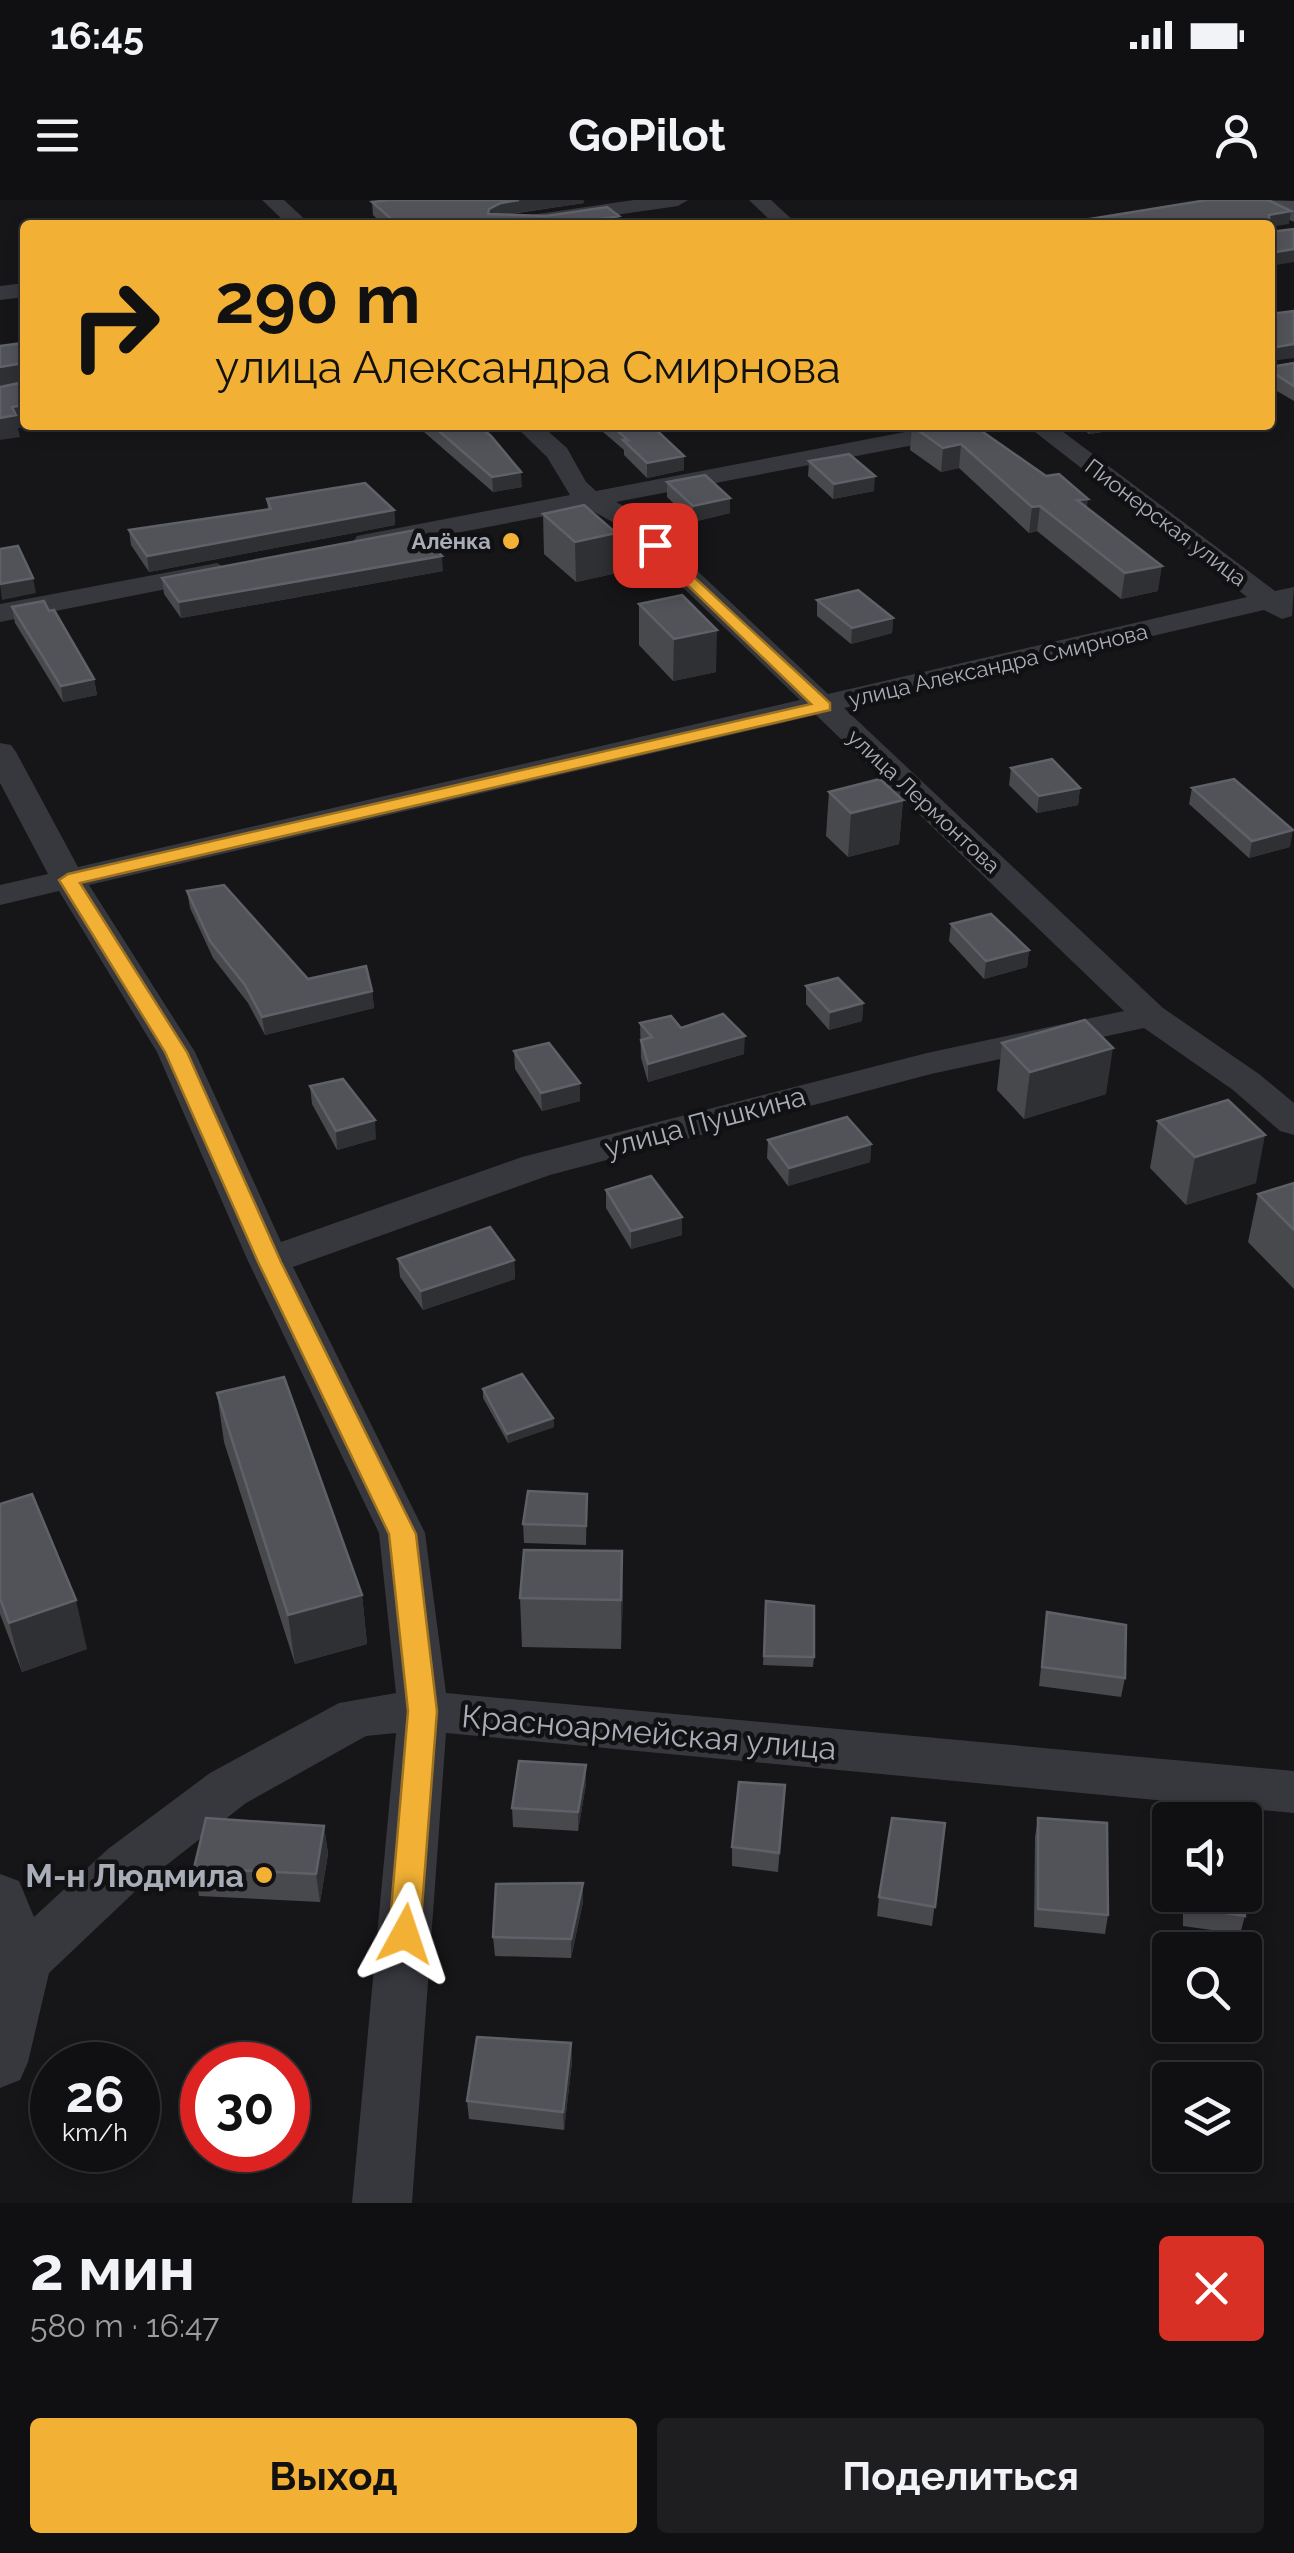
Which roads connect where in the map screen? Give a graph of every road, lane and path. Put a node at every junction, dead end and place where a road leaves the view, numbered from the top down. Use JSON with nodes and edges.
{"nodes":[{"id":1,"x":272,"y":200,"type":"edge"},
{"id":2,"x":678,"y":200,"type":"edge"},
{"id":3,"x":758,"y":200,"type":"edge"},
{"id":4,"x":1270,"y":200,"type":"edge"},
{"id":5,"x":294,"y":220,"type":"edge"},
{"id":6,"x":537,"y":220,"type":"edge"},
{"id":7,"x":781,"y":220,"type":"edge"},
{"id":8,"x":1290,"y":227,"type":"edge"},
{"id":9,"x":532,"y":430,"type":"edge"},
{"id":10,"x":956,"y":430,"type":"edge"},
{"id":11,"x":1045,"y":430,"type":"edge"},
{"id":12,"x":590,"y":499,"type":"junction"},
{"id":13,"x":342,"y":547,"type":"edge"},
{"id":14,"x":247,"y":566,"type":"edge"},
{"id":15,"x":1286,"y":605,"type":"edge"},
{"id":16,"x":0,"y":614,"type":"edge"},
{"id":17,"x":824,"y":706,"type":"junction"},
{"id":18,"x":0,"y":752,"type":"edge"},
{"id":19,"x":68,"y":880,"type":"junction"},
{"id":20,"x":0,"y":895,"type":"edge"},
{"id":21,"x":1150,"y":1016,"type":"junction"},
{"id":22,"x":1294,"y":1081,"type":"edge"},
{"id":23,"x":1246,"y":1082,"type":"junction"},
{"id":24,"x":1294,"y":1123,"type":"edge"},
{"id":25,"x":269,"y":1262,"type":"junction"},
{"id":26,"x":422,"y":1711,"type":"junction"},
{"id":27,"x":1294,"y":1792,"type":"edge"},
{"id":28,"x":0,"y":1897,"type":"edge"},
{"id":29,"x":24,"y":1961,"type":"junction"},
{"id":30,"x":0,"y":2062,"type":"edge"},
{"id":31,"x":382,"y":2203,"type":"edge"}],
"edges":[{"from":1,"to":5,"type":"street"},
{"from":2,"to":6,"type":"street"},
{"from":3,"to":7,"type":"street"},
{"from":4,"to":8,"type":"street"},
{"from":9,"to":12,"type":"street","name":"улица Лермонтова"},
{"from":10,"to":12,"type":"street"},
{"from":11,"to":15,"type":"street","name":"Пионерская улица"},
{"from":12,"to":13,"type":"street"},
{"from":12,"to":17,"type":"street","name":"улица Лермонтова"},
{"from":14,"to":16,"type":"street"},
{"from":15,"to":17,"type":"street","name":"улица Александра Смирнова"},
{"from":17,"to":19,"type":"street","name":"улица Александра Смирнова"},
{"from":17,"to":21,"type":"street","name":"улица Лермонтова"},
{"from":18,"to":19,"type":"street"},
{"from":19,"to":20,"type":"street","name":"улица Александра Смирнова"},
{"from":19,"to":25,"type":"street"},
{"from":21,"to":23,"type":"street","name":"улица Лермонтова"},
{"from":21,"to":25,"type":"street","name":"улица Пушкина"},
{"from":22,"to":23,"type":"street"},
{"from":23,"to":24,"type":"street","name":"улица Лермонтова"},
{"from":25,"to":26,"type":"street"},
{"from":26,"to":27,"type":"street","name":"Красноармейская улица"},
{"from":26,"to":29,"type":"street","name":"Красноармейская улица"},
{"from":26,"to":31,"type":"street"},
{"from":28,"to":29,"type":"street"},
{"from":29,"to":30,"type":"street"}]}
